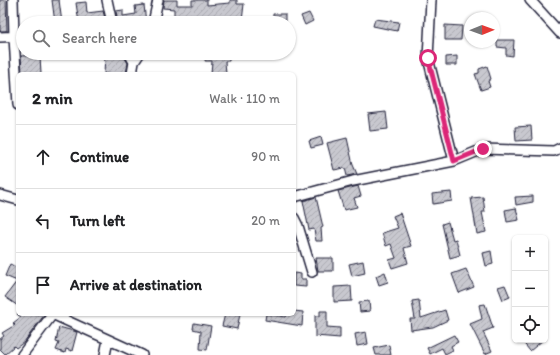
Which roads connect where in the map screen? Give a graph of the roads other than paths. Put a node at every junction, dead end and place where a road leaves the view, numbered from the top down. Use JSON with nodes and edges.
{"nodes":[{"id":1,"x":13,"y":0,"type":"edge"},
{"id":2,"x":107,"y":0,"type":"edge"},
{"id":3,"x":158,"y":0,"type":"edge"},
{"id":4,"x":432,"y":0,"type":"edge"},
{"id":5,"x":530,"y":0,"type":"edge"},
{"id":6,"x":110,"y":16,"type":"edge"},
{"id":7,"x":155,"y":16,"type":"edge"},
{"id":8,"x":16,"y":22,"type":"edge"},
{"id":9,"x":560,"y":33,"type":"edge"},
{"id":10,"x":16,"y":36,"type":"edge"},
{"id":11,"x":0,"y":37,"type":"edge"},
{"id":12,"x":18,"y":60,"type":"edge"},
{"id":13,"x":134,"y":62,"type":"edge"},
{"id":14,"x":18,"y":72,"type":"edge"},
{"id":15,"x":132,"y":72,"type":"edge"},
{"id":16,"x":560,"y":148,"type":"edge"},
{"id":17,"x":454,"y":161,"type":"junction"},
{"id":18,"x":0,"y":195,"type":"edge"},
{"id":19,"x":296,"y":196,"type":"edge"},
{"id":20,"x":16,"y":199,"type":"edge"},
{"id":21,"x":296,"y":222,"type":"edge"},
{"id":22,"x":312,"y":272,"type":"dead end"},
{"id":23,"x":51,"y":316,"type":"edge"},
{"id":24,"x":56,"y":316,"type":"edge"},
{"id":25,"x":108,"y":340,"type":"junction"},
{"id":26,"x":23,"y":355,"type":"edge"},
{"id":27,"x":105,"y":355,"type":"edge"},
{"id":28,"x":142,"y":355,"type":"edge"}],
"edges":[{"from":1,"to":8,"type":"street"},
{"from":2,"to":6,"type":"street"},
{"from":3,"to":7,"type":"street"},
{"from":4,"to":17,"type":"street"},
{"from":5,"to":9,"type":"street"},
{"from":10,"to":11,"type":"street"},
{"from":12,"to":14,"type":"street"},
{"from":13,"to":15,"type":"street"},
{"from":16,"to":17,"type":"street"},
{"from":17,"to":19,"type":"street"},
{"from":18,"to":20,"type":"street"},
{"from":21,"to":22,"type":"street"},
{"from":23,"to":26,"type":"street"},
{"from":24,"to":25,"type":"street"},
{"from":25,"to":27,"type":"street"},
{"from":25,"to":28,"type":"street"}]}
